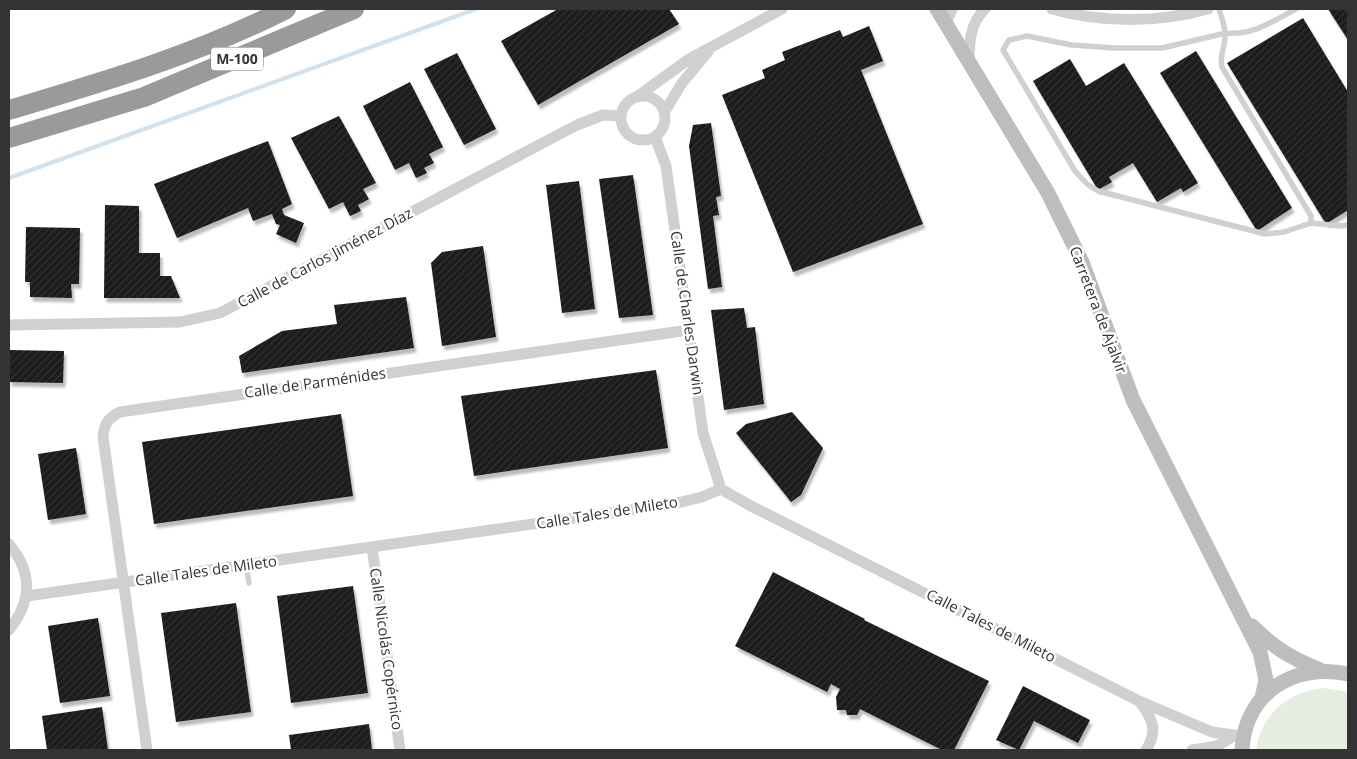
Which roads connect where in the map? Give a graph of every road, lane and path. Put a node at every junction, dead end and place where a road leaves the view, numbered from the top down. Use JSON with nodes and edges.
{"nodes":[{"id":1,"x":286,"y":9,"type":"edge"},
{"id":2,"x":347,"y":9,"type":"edge"},
{"id":3,"x":354,"y":9,"type":"edge"},
{"id":4,"x":782,"y":9,"type":"edge"},
{"id":5,"x":937,"y":9,"type":"edge"},
{"id":6,"x":952,"y":9,"type":"edge"},
{"id":7,"x":985,"y":9,"type":"edge"},
{"id":8,"x":1052,"y":9,"type":"edge"},
{"id":9,"x":1208,"y":9,"type":"edge"},
{"id":10,"x":1219,"y":9,"type":"edge"},
{"id":11,"x":1296,"y":9,"type":"edge"},
{"id":12,"x":328,"y":19,"type":"junction"},
{"id":13,"x":946,"y":23,"type":"junction"},
{"id":14,"x":1226,"y":33,"type":"junction"},
{"id":15,"x":971,"y":34,"type":"junction"},
{"id":16,"x":954,"y":37,"type":"junction"},
{"id":17,"x":712,"y":48,"type":"junction"},
{"id":18,"x":970,"y":63,"type":"junction"},
{"id":19,"x":638,"y":96,"type":"junction"},
{"id":20,"x":9,"y":110,"type":"edge"},
{"id":21,"x":665,"y":111,"type":"junction"},
{"id":22,"x":620,"y":116,"type":"junction"},
{"id":23,"x":655,"y":137,"type":"junction"},
{"id":24,"x":9,"y":138,"type":"edge"},
{"id":25,"x":1311,"y":223,"type":"junction"},
{"id":26,"x":1348,"y":225,"type":"edge"},
{"id":27,"x":9,"y":325,"type":"edge"},
{"id":28,"x":689,"y":330,"type":"junction"},
{"id":29,"x":722,"y":489,"type":"junction"},
{"id":30,"x":9,"y":544,"type":"edge"},
{"id":31,"x":372,"y":547,"type":"junction"},
{"id":32,"x":246,"y":565,"type":"junction"},
{"id":33,"x":124,"y":583,"type":"junction"},
{"id":34,"x":249,"y":583,"type":"dead end"},
{"id":35,"x":27,"y":596,"type":"junction"},
{"id":36,"x":1245,"y":618,"type":"junction"},
{"id":37,"x":9,"y":630,"type":"edge"},
{"id":38,"x":1322,"y":670,"type":"junction"},
{"id":39,"x":1348,"y":674,"type":"edge"},
{"id":40,"x":1262,"y":698,"type":"junction"},
{"id":41,"x":1139,"y":700,"type":"junction"},
{"id":42,"x":1238,"y":734,"type":"junction"},
{"id":43,"x":147,"y":750,"type":"edge"},
{"id":44,"x":400,"y":750,"type":"edge"},
{"id":45,"x":1146,"y":750,"type":"edge"},
{"id":46,"x":1195,"y":750,"type":"edge"},
{"id":47,"x":1242,"y":750,"type":"edge"}],
"edges":[{"from":1,"to":20,"type":"highway","number":"M-100"},
{"from":2,"to":12,"type":"highway","number":"M-100"},
{"from":3,"to":12,"type":"highway"},
{"from":4,"to":17,"type":"street"},
{"from":5,"to":13,"type":"street","name":"Carretera de Ajalvir"},
{"from":6,"to":13,"type":"street"},
{"from":7,"to":15,"type":"street"},
{"from":8,"to":9,"type":"street"},
{"from":10,"to":14,"type":"lane"},
{"from":11,"to":14,"type":"lane"},
{"from":12,"to":24,"type":"highway","number":"M-100"},
{"from":13,"to":16,"type":"street","name":"Carretera de Ajalvir"},
{"from":14,"to":25,"type":"lane"},
{"from":14,"to":25,"type":"lane"},
{"from":15,"to":16,"type":"street"},
{"from":15,"to":18,"type":"street"},
{"from":16,"to":18,"type":"street","name":"Carretera de Ajalvir"},
{"from":17,"to":19,"type":"street"},
{"from":17,"to":21,"type":"street"},
{"from":18,"to":36,"type":"street","name":"Carretera de Ajalvir"},
{"from":19,"to":21,"type":"street"},
{"from":19,"to":22,"type":"street"},
{"from":21,"to":23,"type":"street"},
{"from":22,"to":23,"type":"street"},
{"from":22,"to":27,"type":"street","name":"Calle de Carlos Jiménez Díaz"},
{"from":23,"to":28,"type":"street","name":"Calle de Charles Darwin"},
{"from":25,"to":26,"type":"lane"},
{"from":28,"to":29,"type":"street","name":"Calle de Charles Darwin"},
{"from":28,"to":33,"type":"street","name":"Calle de Parménides"},
{"from":29,"to":31,"type":"street","name":"Calle Tales de Mileto"},
{"from":29,"to":41,"type":"street","name":"Calle Tales de Mileto"},
{"from":30,"to":35,"type":"street"},
{"from":31,"to":32,"type":"street","name":"Calle Tales de Mileto"},
{"from":31,"to":44,"type":"street","name":"Calle Nicolás Copérnico"},
{"from":32,"to":33,"type":"street","name":"Calle Tales de Mileto"},
{"from":32,"to":34,"type":"lane"},
{"from":33,"to":35,"type":"street","name":"Calle Tales de Mileto"},
{"from":33,"to":43,"type":"street","name":"Calle de Parménides"},
{"from":35,"to":37,"type":"street"},
{"from":36,"to":38,"type":"street","name":"Carretera de Ajalvir"},
{"from":36,"to":40,"type":"street","name":"Carretera de Ajalvir"},
{"from":38,"to":39,"type":"street"},
{"from":38,"to":40,"type":"street"},
{"from":40,"to":42,"type":"street"},
{"from":41,"to":42,"type":"street","name":"Calle Tales de Mileto"},
{"from":41,"to":45,"type":"street"},
{"from":42,"to":46,"type":"street"},
{"from":42,"to":47,"type":"street"}]}
